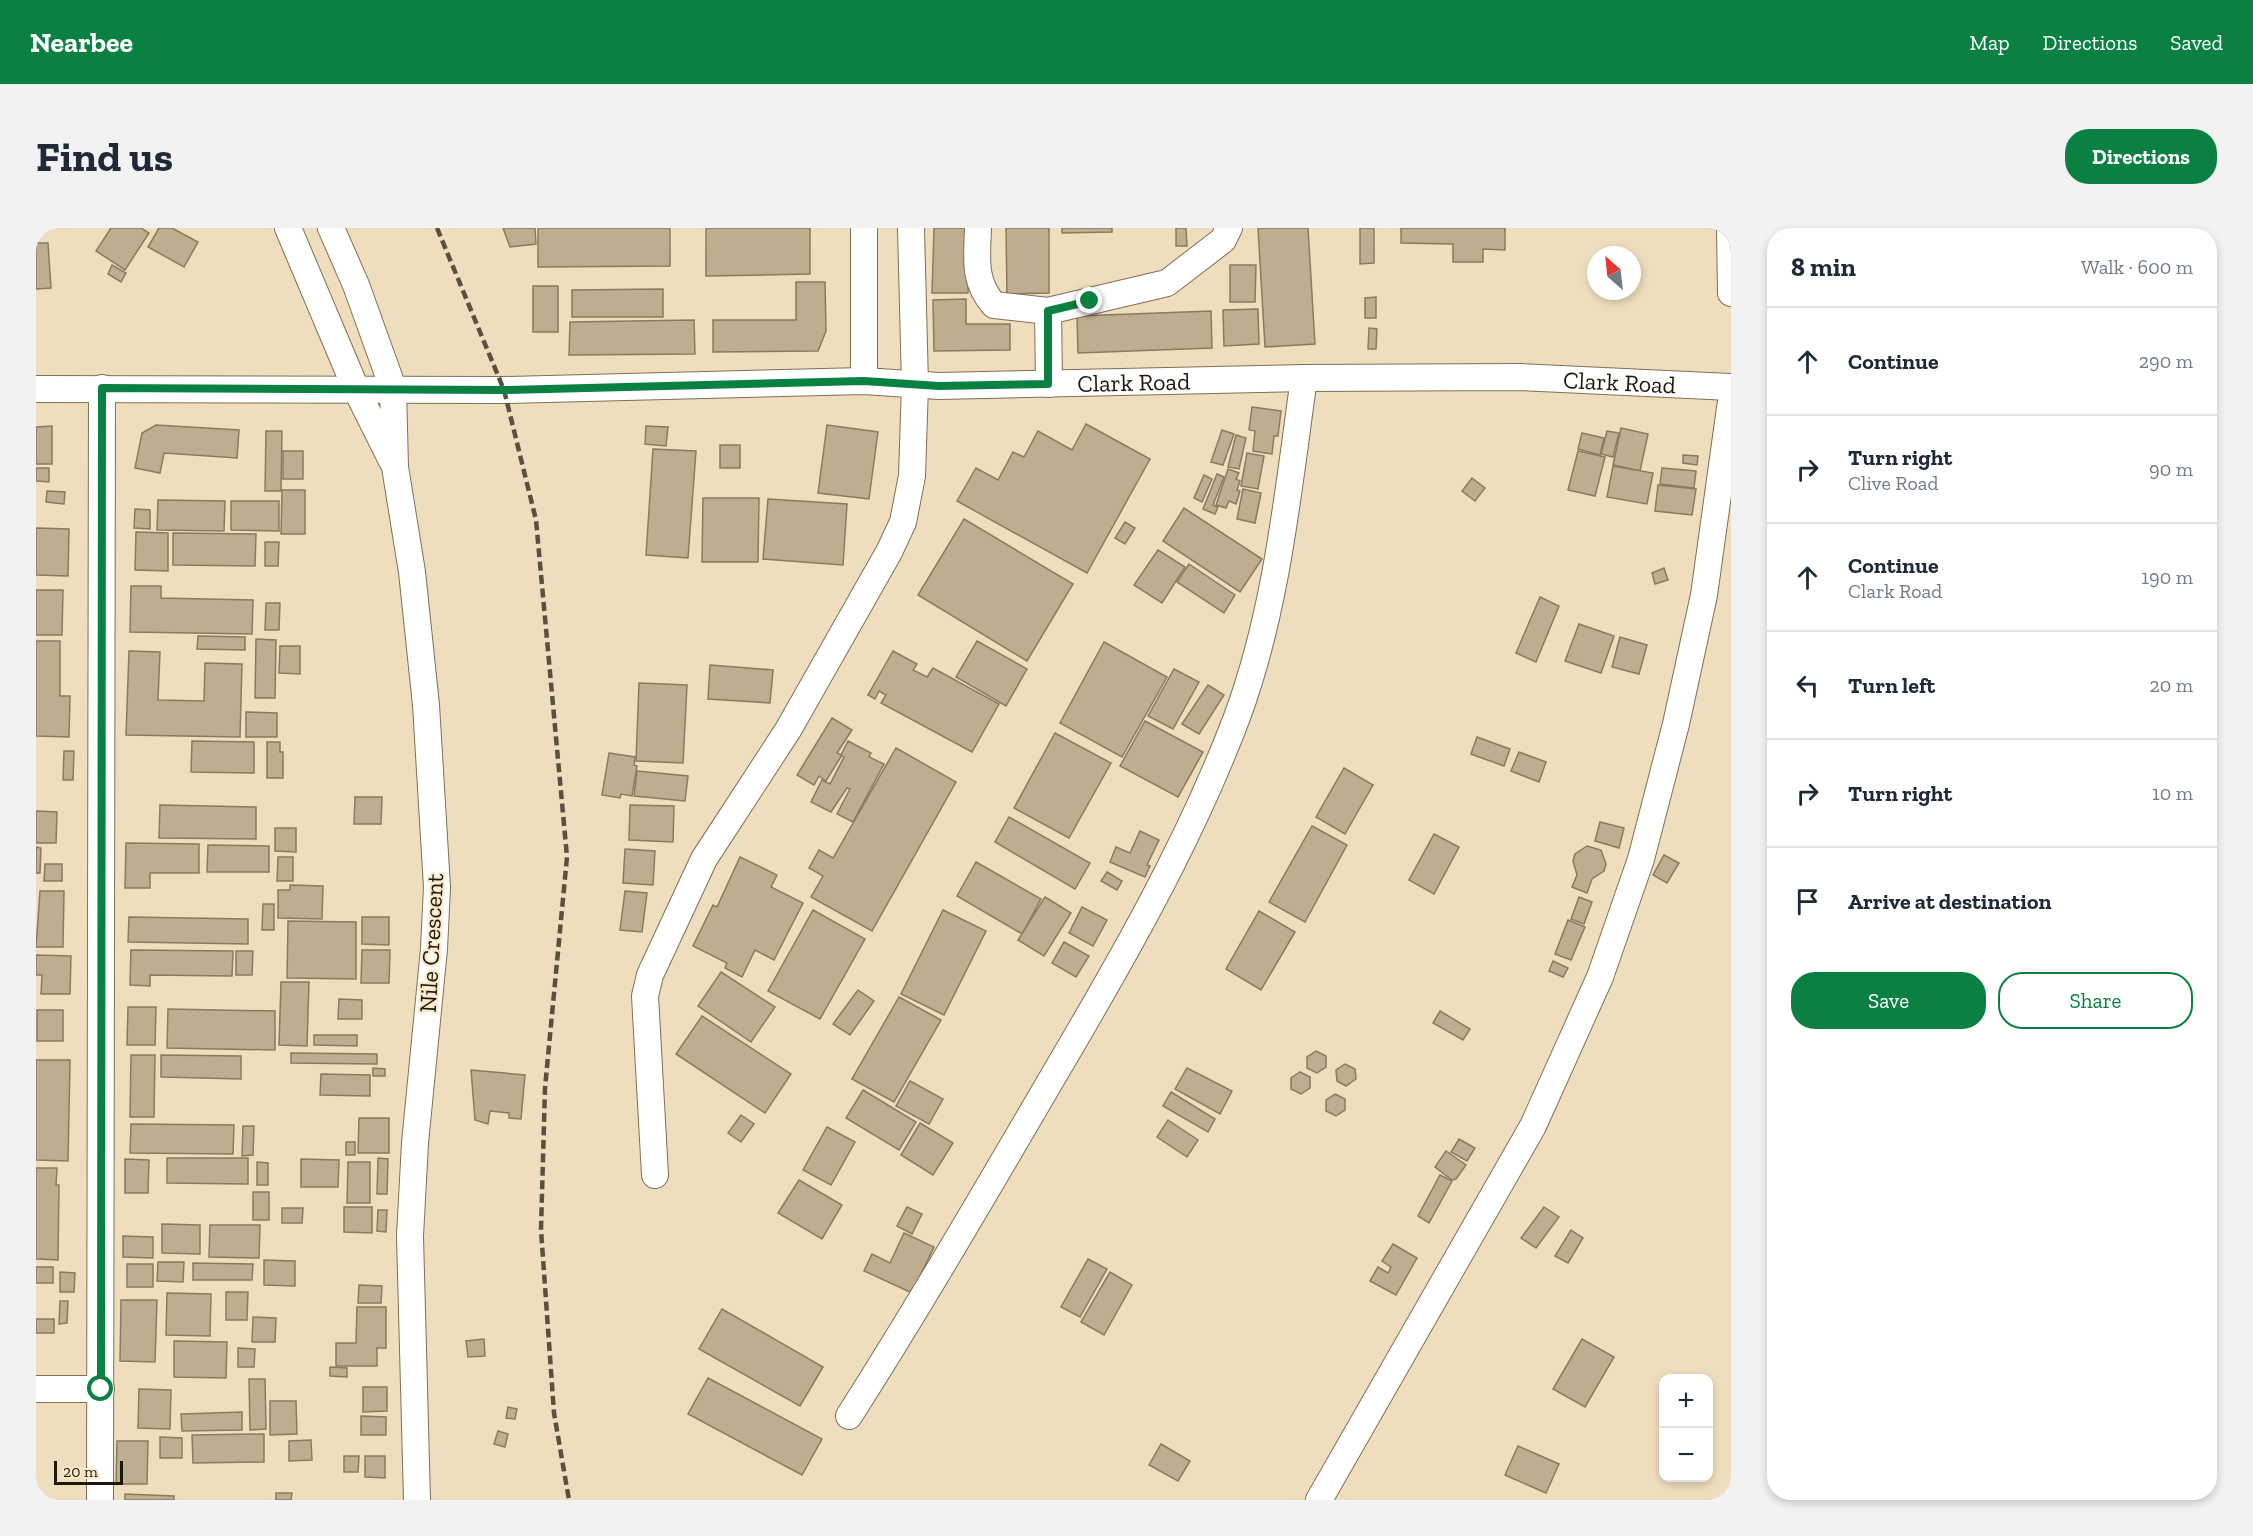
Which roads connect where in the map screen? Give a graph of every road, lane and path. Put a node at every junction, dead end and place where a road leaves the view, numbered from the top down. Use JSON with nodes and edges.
{"nodes":[{"id":1,"x":288,"y":228,"type":"edge"},
{"id":2,"x":331,"y":228,"type":"edge"},
{"id":3,"x":864,"y":228,"type":"edge"},
{"id":4,"x":911,"y":228,"type":"edge"},
{"id":5,"x":978,"y":228,"type":"edge"},
{"id":6,"x":1229,"y":228,"type":"edge"},
{"id":7,"x":1730,"y":228,"type":"edge"},
{"id":8,"x":1731,"y":293,"type":"edge"},
{"id":9,"x":1048,"y":311,"type":"junction"},
{"id":10,"x":1304,"y":378,"type":"junction"},
{"id":11,"x":864,"y":381,"type":"junction"},
{"id":12,"x":1048,"y":384,"type":"junction"},
{"id":13,"x":915,"y":385,"type":"junction"},
{"id":14,"x":1731,"y":387,"type":"edge"},
{"id":15,"x":102,"y":388,"type":"junction"},
{"id":16,"x":393,"y":388,"type":"junction"},
{"id":17,"x":36,"y":389,"type":"edge"},
{"id":18,"x":356,"y":389,"type":"junction"},
{"id":19,"x":1731,"y":401,"type":"edge"},
{"id":20,"x":395,"y":466,"type":"junction"},
{"id":21,"x":655,"y":1175,"type":"dead end"},
{"id":22,"x":36,"y":1389,"type":"edge"},
{"id":23,"x":101,"y":1389,"type":"junction"},
{"id":24,"x":849,"y":1416,"type":"dead end"},
{"id":25,"x":100,"y":1500,"type":"edge"},
{"id":26,"x":417,"y":1500,"type":"edge"},
{"id":27,"x":1319,"y":1500,"type":"edge"}],
"edges":[{"from":1,"to":18,"type":"street"},
{"from":2,"to":16,"type":"street","name":"Nile Crescent"},
{"from":3,"to":11,"type":"street"},
{"from":4,"to":13,"type":"street"},
{"from":5,"to":9,"type":"street"},
{"from":6,"to":9,"type":"street"},
{"from":7,"to":8,"type":"street"},
{"from":9,"to":12,"type":"street"},
{"from":10,"to":12,"type":"street","name":"Clark Road"},
{"from":10,"to":14,"type":"street","name":"Clark Road"},
{"from":10,"to":24,"type":"street"},
{"from":11,"to":13,"type":"street","name":"Clark Road"},
{"from":11,"to":16,"type":"street","name":"Clark Road"},
{"from":12,"to":13,"type":"street","name":"Clark Road"},
{"from":13,"to":21,"type":"street"},
{"from":15,"to":17,"type":"street","name":"Clark Road"},
{"from":15,"to":18,"type":"street","name":"Clark Road"},
{"from":15,"to":23,"type":"street"},
{"from":16,"to":18,"type":"street","name":"Clark Road"},
{"from":16,"to":20,"type":"street","name":"Nile Crescent"},
{"from":18,"to":20,"type":"street"},
{"from":19,"to":27,"type":"street"},
{"from":20,"to":26,"type":"street","name":"Nile Crescent"},
{"from":22,"to":23,"type":"street"},
{"from":23,"to":25,"type":"street"}]}
